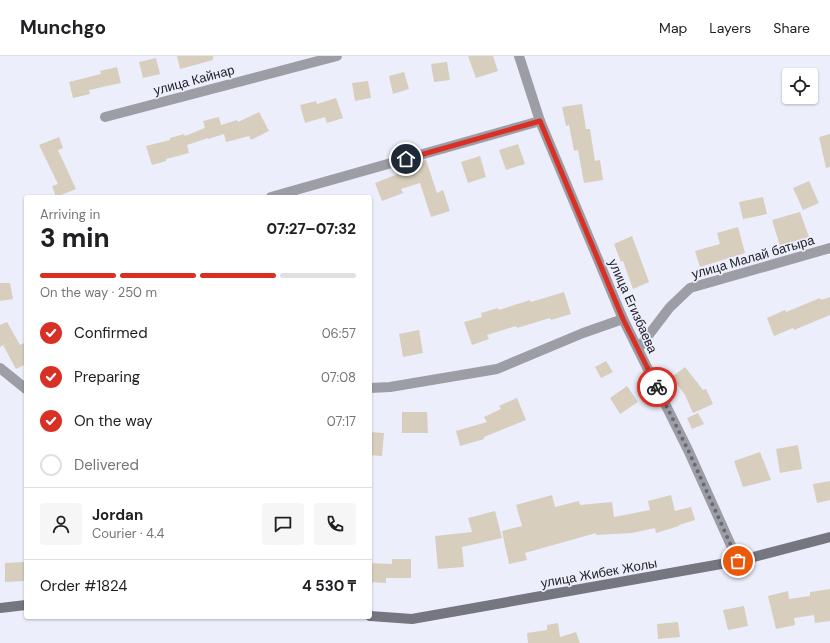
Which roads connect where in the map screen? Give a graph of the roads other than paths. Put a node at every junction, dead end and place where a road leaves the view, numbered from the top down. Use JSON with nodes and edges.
{"nodes":[{"id":1,"x":337,"y":56,"type":"edge"},
{"id":2,"x":519,"y":56,"type":"edge"},
{"id":3,"x":104,"y":117,"type":"dead end"},
{"id":4,"x":540,"y":121,"type":"junction"},
{"id":5,"x":278,"y":195,"type":"edge"},
{"id":6,"x":830,"y":248,"type":"edge"},
{"id":7,"x":623,"y":319,"type":"junction"},
{"id":8,"x":638,"y":349,"type":"junction"},
{"id":9,"x":0,"y":368,"type":"edge"},
{"id":10,"x":24,"y":387,"type":"edge"},
{"id":11,"x":372,"y":388,"type":"edge"},
{"id":12,"x":830,"y":537,"type":"edge"},
{"id":13,"x":738,"y":561,"type":"junction"},
{"id":14,"x":24,"y":605,"type":"edge"},
{"id":15,"x":0,"y":608,"type":"edge"},
{"id":16,"x":372,"y":616,"type":"edge"}],
"edges":[{"from":1,"to":3,"type":"street","name":"улица Кайнар"},
{"from":2,"to":4,"type":"street","name":"улица Егизбаева"},
{"from":4,"to":5,"type":"street"},
{"from":4,"to":7,"type":"street","name":"улица Егизбаева"},
{"from":6,"to":8,"type":"street","name":"улица Малай батыра"},
{"from":7,"to":8,"type":"street","name":"улица Егизбаева"},
{"from":7,"to":11,"type":"street"},
{"from":8,"to":13,"type":"street","name":"улица Егизбаева"},
{"from":9,"to":10,"type":"street"},
{"from":12,"to":13,"type":"main road","name":"улица Жибек Жолы"},
{"from":13,"to":16,"type":"main road","name":"улица Жибек Жолы"},
{"from":14,"to":15,"type":"main road"}]}
